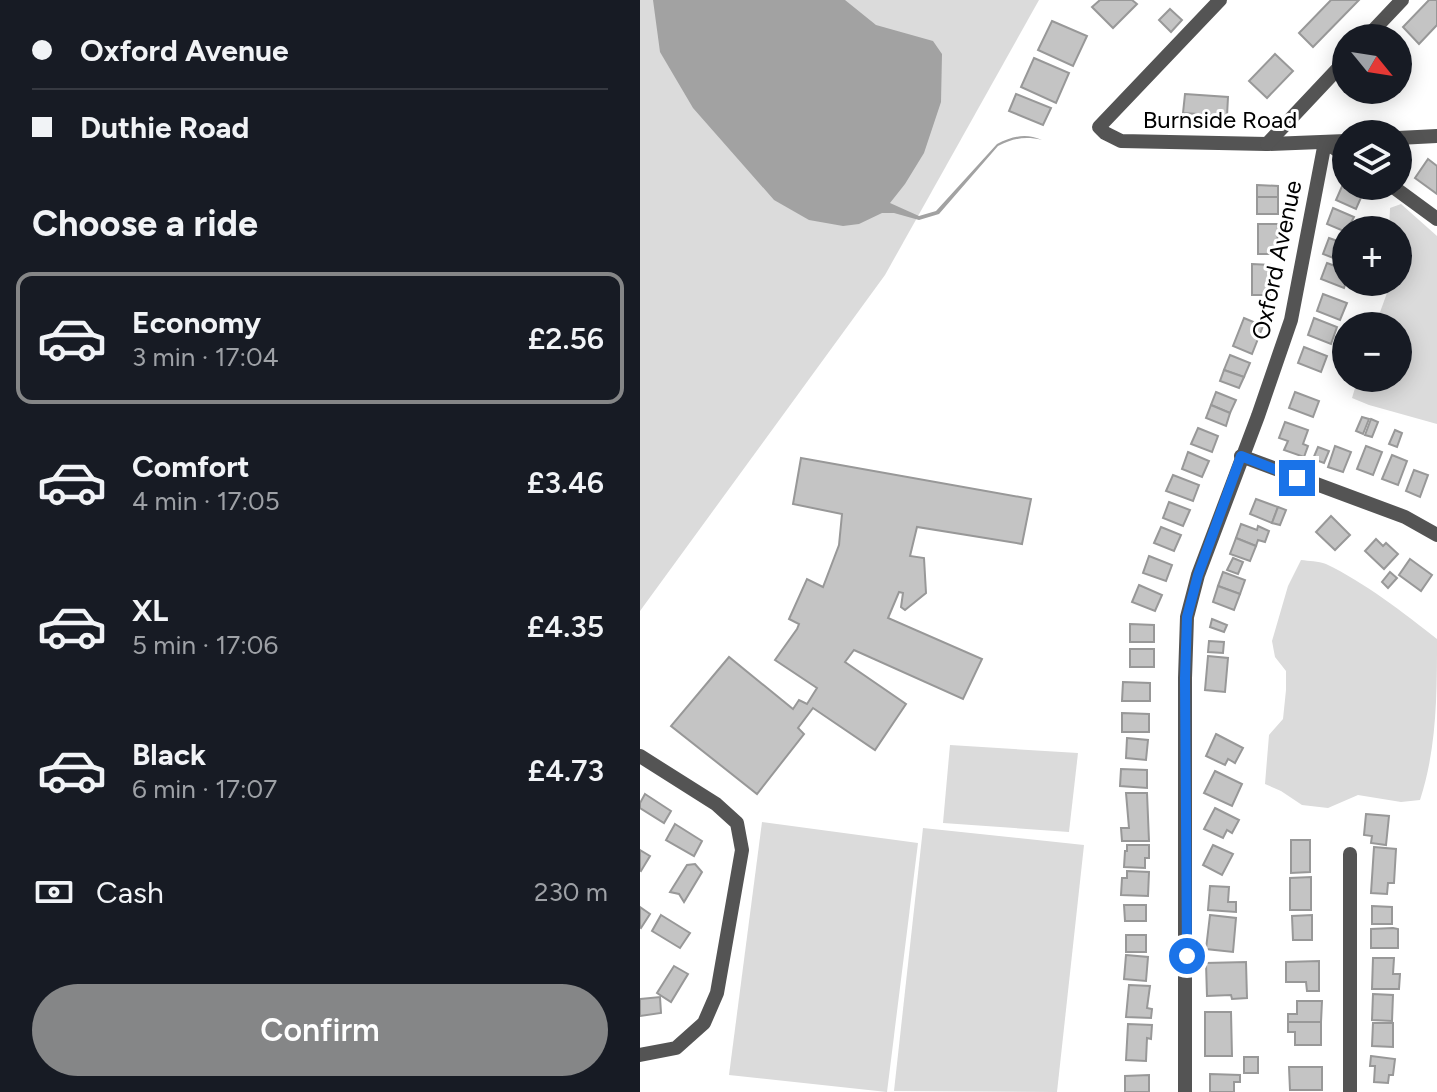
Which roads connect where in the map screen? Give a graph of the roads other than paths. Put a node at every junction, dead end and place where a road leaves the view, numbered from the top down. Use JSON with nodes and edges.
{"nodes":[{"id":1,"x":1220,"y":0,"type":"edge"},
{"id":2,"x":1402,"y":0,"type":"edge"},
{"id":3,"x":1379,"y":24,"type":"edge"},
{"id":4,"x":1332,"y":75,"type":"edge"},
{"id":5,"x":1437,"y":136,"type":"edge"},
{"id":6,"x":1412,"y":137,"type":"edge"},
{"id":7,"x":1325,"y":142,"type":"junction"},
{"id":8,"x":1332,"y":142,"type":"edge"},
{"id":9,"x":1267,"y":144,"type":"junction"},
{"id":10,"x":1332,"y":147,"type":"edge"},
{"id":11,"x":1411,"y":200,"type":"edge"},
{"id":12,"x":1437,"y":219,"type":"edge"},
{"id":13,"x":1241,"y":456,"type":"junction"},
{"id":14,"x":1437,"y":535,"type":"edge"},
{"id":15,"x":640,"y":756,"type":"edge"},
{"id":16,"x":1350,"y":854,"type":"dead end"},
{"id":17,"x":640,"y":1055,"type":"edge"},
{"id":18,"x":1185,"y":1092,"type":"edge"},
{"id":19,"x":1350,"y":1092,"type":"edge"}],
"edges":[{"from":1,"to":9,"type":"street","name":"Burnside Road"},
{"from":2,"to":3,"type":"street"},
{"from":4,"to":9,"type":"street"},
{"from":5,"to":6,"type":"street"},
{"from":7,"to":8,"type":"street","name":"Burnside Road"},
{"from":7,"to":9,"type":"street","name":"Burnside Road"},
{"from":7,"to":10,"type":"street"},
{"from":7,"to":13,"type":"street","name":"Oxford Avenue"},
{"from":11,"to":12,"type":"street"},
{"from":13,"to":14,"type":"street"},
{"from":13,"to":18,"type":"street","name":"Oxford Avenue"},
{"from":15,"to":17,"type":"street"},
{"from":16,"to":19,"type":"street"}]}
